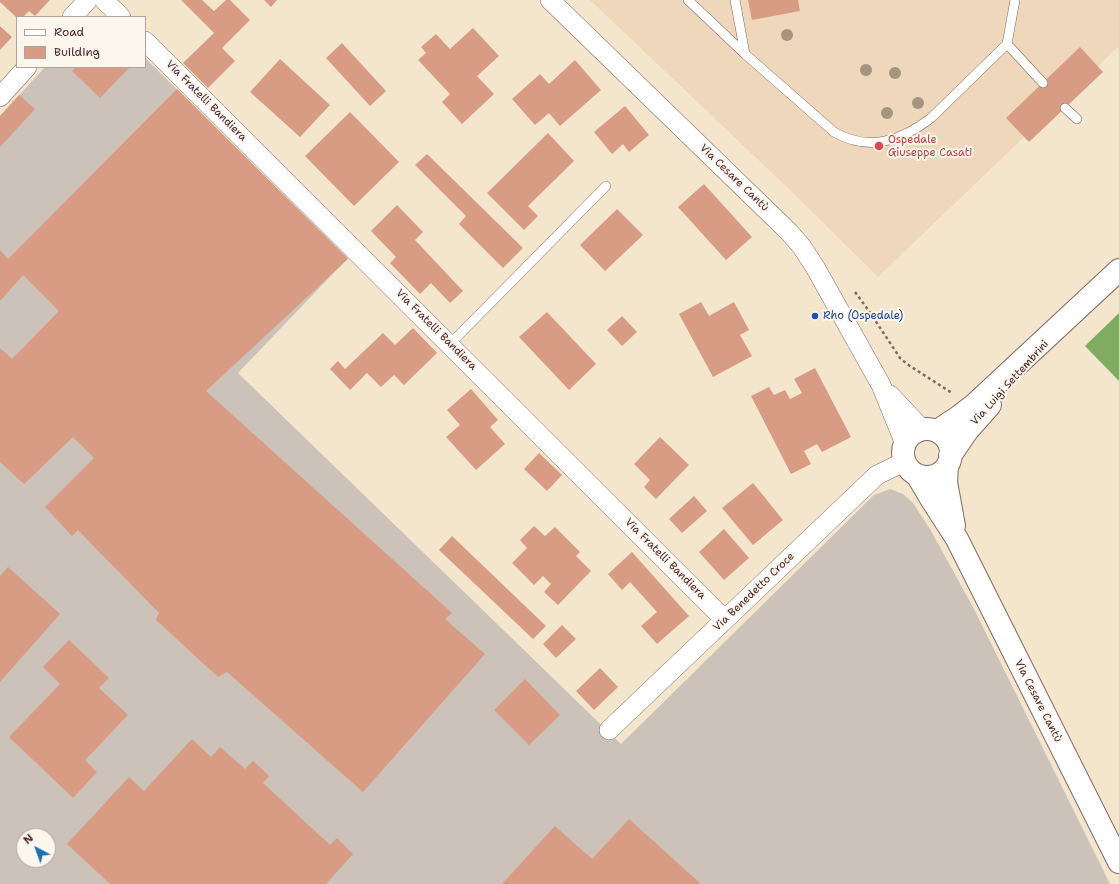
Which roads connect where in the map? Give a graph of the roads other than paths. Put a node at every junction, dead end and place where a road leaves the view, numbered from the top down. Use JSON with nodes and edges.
{"nodes":[{"id":1,"x":88,"y":0,"type":"edge"},
{"id":2,"x":104,"y":0,"type":"edge"},
{"id":3,"x":550,"y":0,"type":"edge"},
{"id":4,"x":688,"y":0,"type":"edge"},
{"id":5,"x":735,"y":0,"type":"edge"},
{"id":6,"x":1015,"y":0,"type":"edge"},
{"id":7,"x":73,"y":16,"type":"edge"},
{"id":8,"x":120,"y":16,"type":"edge"},
{"id":9,"x":146,"y":42,"type":"edge"},
{"id":10,"x":1007,"y":44,"type":"junction"},
{"id":11,"x":745,"y":54,"type":"junction"},
{"id":12,"x":26,"y":68,"type":"edge"},
{"id":13,"x":1042,"y":83,"type":"dead end"},
{"id":14,"x":0,"y":97,"type":"edge"},
{"id":15,"x":1065,"y":108,"type":"dead end"},
{"id":16,"x":1077,"y":119,"type":"dead end"},
{"id":17,"x":606,"y":186,"type":"dead end"},
{"id":18,"x":1119,"y":270,"type":"edge"},
{"id":19,"x":1074,"y":312,"type":"junction"},
{"id":20,"x":450,"y":344,"type":"junction"},
{"id":21,"x":881,"y":385,"type":"junction"},
{"id":22,"x":930,"y":431,"type":"junction"},
{"id":23,"x":909,"y":460,"type":"junction"},
{"id":24,"x":949,"y":461,"type":"junction"},
{"id":25,"x":957,"y":539,"type":"junction"},
{"id":26,"x":725,"y":620,"type":"junction"},
{"id":27,"x":609,"y":730,"type":"dead end"},
{"id":28,"x":1119,"y":862,"type":"edge"}],
"edges":[{"from":1,"to":7,"type":"street"},
{"from":2,"to":8,"type":"street"},
{"from":3,"to":21,"type":"street","name":"Via Cesare Cantù"},
{"from":4,"to":11,"type":"lane"},
{"from":5,"to":11,"type":"lane"},
{"from":6,"to":10,"type":"lane"},
{"from":9,"to":20,"type":"street","name":"Via Fratelli Bandiera"},
{"from":10,"to":11,"type":"lane"},
{"from":10,"to":13,"type":"lane"},
{"from":12,"to":14,"type":"street"},
{"from":15,"to":16,"type":"lane"},
{"from":17,"to":20,"type":"lane"},
{"from":18,"to":19,"type":"street","name":"Via Luigi Settembrini"},
{"from":19,"to":22,"type":"street","name":"Via Luigi Settembrini"},
{"from":19,"to":24,"type":"street","name":"Via Luigi Settembrini"},
{"from":20,"to":26,"type":"street","name":"Via Fratelli Bandiera"},
{"from":21,"to":22,"type":"street","name":"Via Cesare Cantù"},
{"from":21,"to":23,"type":"street","name":"Via Cesare Cantù"},
{"from":22,"to":23,"type":"street"},
{"from":22,"to":24,"type":"street"},
{"from":23,"to":24,"type":"street"},
{"from":23,"to":25,"type":"street","name":"Via Cesare Cantù"},
{"from":23,"to":26,"type":"street","name":"Via Benedetto Croce"},
{"from":24,"to":25,"type":"street","name":"Via Cesare Cantù"},
{"from":25,"to":28,"type":"street","name":"Via Cesare Cantù"},
{"from":26,"to":27,"type":"street","name":"Via Benedetto Croce"}]}
